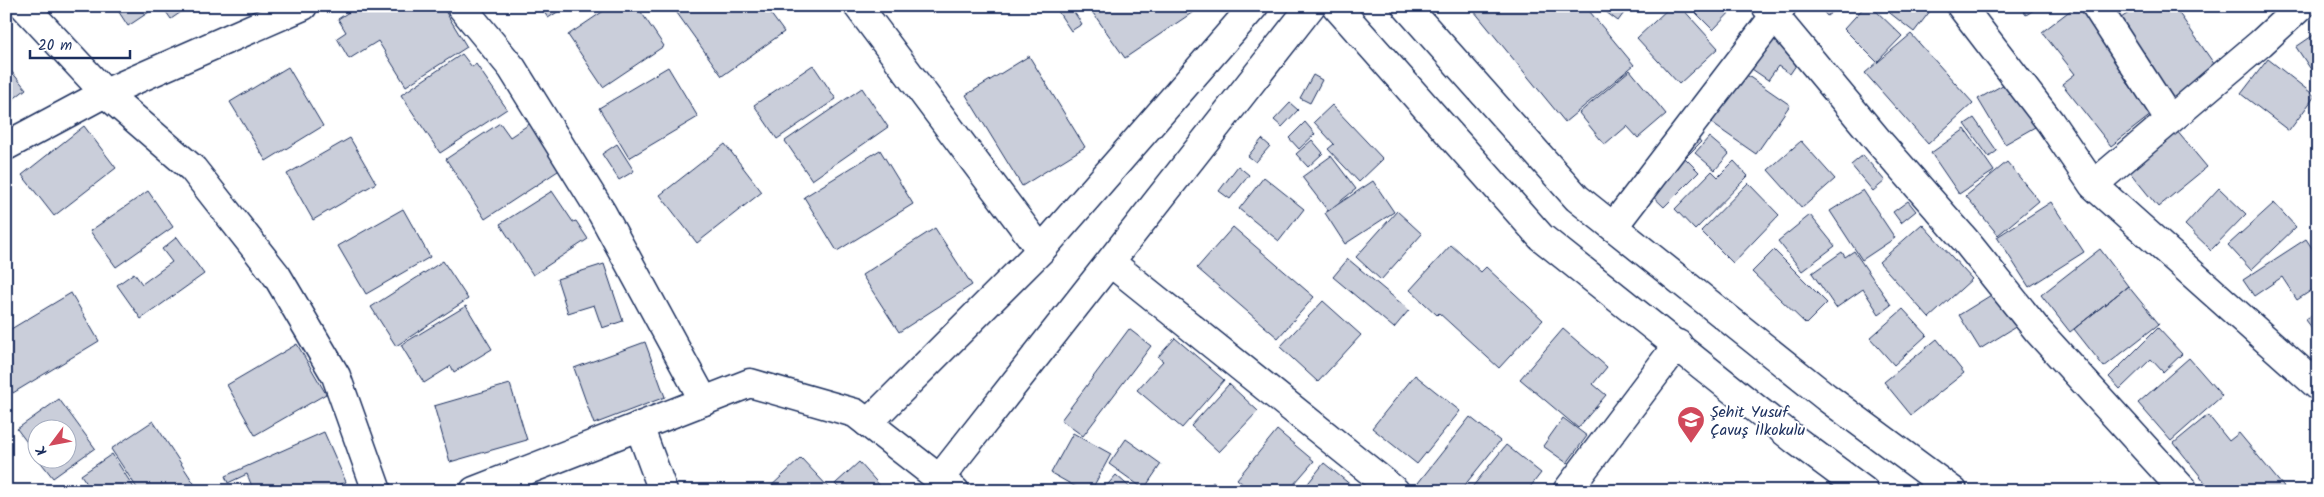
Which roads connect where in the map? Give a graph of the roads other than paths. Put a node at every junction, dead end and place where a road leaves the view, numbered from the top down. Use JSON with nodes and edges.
{"nodes":[{"id":1,"x":24,"y":6,"type":"edge"},
{"id":2,"x":303,"y":6,"type":"edge"},
{"id":3,"x":461,"y":6,"type":"edge"},
{"id":4,"x":858,"y":6,"type":"edge"},
{"id":5,"x":1254,"y":6,"type":"edge"},
{"id":6,"x":1312,"y":6,"type":"edge"},
{"id":7,"x":1336,"y":6,"type":"edge"},
{"id":8,"x":1406,"y":6,"type":"edge"},
{"id":9,"x":1961,"y":6,"type":"edge"},
{"id":10,"x":2096,"y":6,"type":"edge"},
{"id":11,"x":2301,"y":6,"type":"edge"},
{"id":12,"x":1774,"y":10,"type":"edge"},
{"id":13,"x":105,"y":93,"type":"junction"},
{"id":14,"x":2170,"y":120,"type":"junction"},
{"id":15,"x":6,"y":146,"type":"edge"},
{"id":16,"x":2093,"y":185,"type":"junction"},
{"id":17,"x":1612,"y":227,"type":"junction"},
{"id":18,"x":1041,"y":250,"type":"junction"},
{"id":19,"x":1110,"y":262,"type":"junction"},
{"id":20,"x":1678,"y":344,"type":"junction"},
{"id":21,"x":2318,"y":386,"type":"edge"},
{"id":22,"x":704,"y":401,"type":"junction"},
{"id":23,"x":868,"y":423,"type":"junction"},
{"id":24,"x":639,"y":426,"type":"junction"},
{"id":25,"x":948,"y":484,"type":"edge"},
{"id":26,"x":377,"y":491,"type":"edge"},
{"id":27,"x":474,"y":491,"type":"edge"},
{"id":28,"x":663,"y":491,"type":"edge"},
{"id":29,"x":1396,"y":491,"type":"edge"},
{"id":30,"x":1567,"y":491,"type":"edge"},
{"id":31,"x":1864,"y":491,"type":"edge"},
{"id":32,"x":1953,"y":491,"type":"edge"},
{"id":33,"x":2184,"y":491,"type":"edge"}],
"edges":[{"from":1,"to":13,"type":"street"},
{"from":2,"to":13,"type":"street"},
{"from":3,"to":22,"type":"street"},
{"from":4,"to":18,"type":"street"},
{"from":5,"to":18,"type":"street"},
{"from":6,"to":19,"type":"street"},
{"from":7,"to":20,"type":"street"},
{"from":8,"to":17,"type":"street"},
{"from":9,"to":16,"type":"street"},
{"from":10,"to":14,"type":"street"},
{"from":11,"to":14,"type":"street"},
{"from":12,"to":17,"type":"street"},
{"from":12,"to":33,"type":"street"},
{"from":13,"to":15,"type":"street"},
{"from":13,"to":26,"type":"street"},
{"from":14,"to":16,"type":"street"},
{"from":16,"to":21,"type":"street"},
{"from":17,"to":32,"type":"street"},
{"from":18,"to":23,"type":"street"},
{"from":19,"to":25,"type":"street"},
{"from":19,"to":29,"type":"street"},
{"from":20,"to":30,"type":"street"},
{"from":20,"to":31,"type":"street"},
{"from":22,"to":23,"type":"street"},
{"from":22,"to":24,"type":"street"},
{"from":23,"to":25,"type":"street"},
{"from":24,"to":27,"type":"street"},
{"from":24,"to":28,"type":"street"}]}
